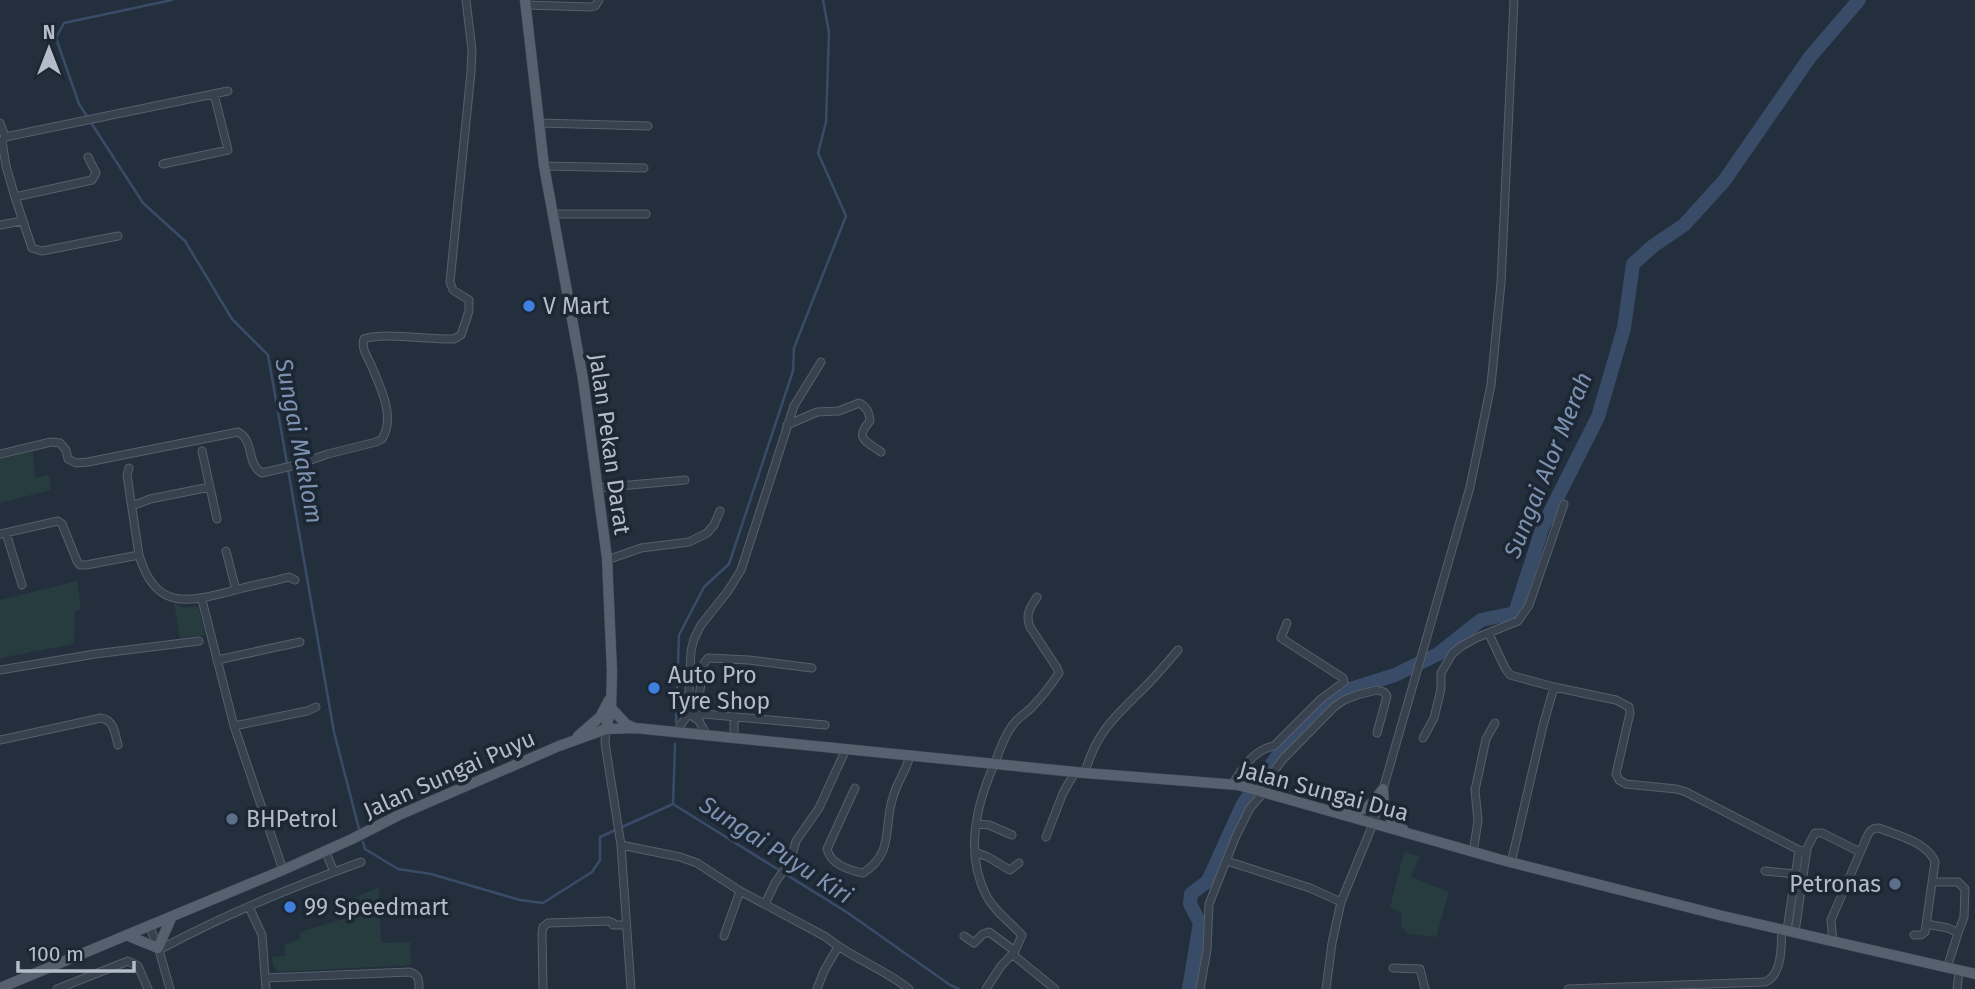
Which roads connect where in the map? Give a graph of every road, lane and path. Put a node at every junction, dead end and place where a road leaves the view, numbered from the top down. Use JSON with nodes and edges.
{"nodes":[{"id":1,"x":466,"y":0,"type":"edge"},
{"id":2,"x":598,"y":0,"type":"edge"},
{"id":3,"x":1514,"y":0,"type":"edge"},
{"id":4,"x":526,"y":2,"type":"edge"},
{"id":5,"x":228,"y":90,"type":"dead end"},
{"id":6,"x":214,"y":94,"type":"junction"},
{"id":7,"x":0,"y":123,"type":"edge"},
{"id":8,"x":538,"y":123,"type":"junction"},
{"id":9,"x":648,"y":126,"type":"dead end"},
{"id":10,"x":5,"y":137,"type":"junction"},
{"id":11,"x":88,"y":157,"type":"dead end"},
{"id":12,"x":163,"y":164,"type":"dead end"},
{"id":13,"x":544,"y":166,"type":"junction"},
{"id":14,"x":644,"y":168,"type":"dead end"},
{"id":15,"x":15,"y":197,"type":"junction"},
{"id":16,"x":552,"y":214,"type":"junction"},
{"id":17,"x":646,"y":214,"type":"dead end"},
{"id":18,"x":22,"y":221,"type":"junction"},
{"id":19,"x":0,"y":225,"type":"edge"},
{"id":20,"x":118,"y":236,"type":"dead end"},
{"id":21,"x":821,"y":362,"type":"dead end"},
{"id":22,"x":787,"y":425,"type":"junction"},
{"id":23,"x":202,"y":452,"type":"dead end"},
{"id":24,"x":881,"y":452,"type":"dead end"},
{"id":25,"x":0,"y":454,"type":"edge"},
{"id":26,"x":129,"y":468,"type":"dead end"},
{"id":27,"x":685,"y":480,"type":"dead end"},
{"id":28,"x":210,"y":487,"type":"junction"},
{"id":29,"x":598,"y":488,"type":"junction"},
{"id":30,"x":1564,"y":504,"type":"dead end"},
{"id":31,"x":132,"y":506,"type":"junction"},
{"id":32,"x":720,"y":511,"type":"dead end"},
{"id":33,"x":217,"y":519,"type":"dead end"},
{"id":34,"x":3,"y":534,"type":"edge"},
{"id":35,"x":226,"y":551,"type":"dead end"},
{"id":36,"x":139,"y":555,"type":"junction"},
{"id":37,"x":607,"y":560,"type":"junction"},
{"id":38,"x":295,"y":580,"type":"dead end"},
{"id":39,"x":22,"y":585,"type":"dead end"},
{"id":40,"x":236,"y":590,"type":"junction"},
{"id":41,"x":1037,"y":597,"type":"dead end"},
{"id":42,"x":202,"y":600,"type":"junction"},
{"id":43,"x":1287,"y":623,"type":"dead end"},
{"id":44,"x":1489,"y":635,"type":"junction"},
{"id":45,"x":199,"y":641,"type":"dead end"},
{"id":46,"x":300,"y":642,"type":"dead end"},
{"id":47,"x":1178,"y":650,"type":"dead end"},
{"id":48,"x":217,"y":660,"type":"junction"},
{"id":49,"x":812,"y":668,"type":"dead end"},
{"id":50,"x":0,"y":670,"type":"edge"},
{"id":51,"x":1554,"y":687,"type":"junction"},
{"id":52,"x":611,"y":703,"type":"junction"},
{"id":53,"x":316,"y":707,"type":"dead end"},
{"id":54,"x":692,"y":716,"type":"junction"},
{"id":55,"x":736,"y":717,"type":"junction"},
{"id":56,"x":1495,"y":723,"type":"dead end"},
{"id":57,"x":825,"y":725,"type":"dead end"},
{"id":58,"x":234,"y":726,"type":"junction"},
{"id":59,"x":635,"y":728,"type":"junction"},
{"id":60,"x":606,"y":729,"type":"junction"},
{"id":61,"x":678,"y":732,"type":"junction"},
{"id":62,"x":1377,"y":733,"type":"dead end"},
{"id":63,"x":706,"y":734,"type":"junction"},
{"id":64,"x":734,"y":737,"type":"junction"},
{"id":65,"x":1423,"y":737,"type":"dead end"},
{"id":66,"x":0,"y":740,"type":"edge"},
{"id":67,"x":118,"y":745,"type":"dead end"},
{"id":68,"x":559,"y":746,"type":"junction"},
{"id":69,"x":846,"y":749,"type":"junction"},
{"id":70,"x":910,"y":755,"type":"junction"},
{"id":71,"x":994,"y":763,"type":"junction"},
{"id":72,"x":1080,"y":773,"type":"junction"},
{"id":73,"x":1235,"y":785,"type":"junction"},
{"id":74,"x":855,"y":788,"type":"dead end"},
{"id":75,"x":1382,"y":789,"type":"junction"},
{"id":76,"x":1263,"y":792,"type":"junction"},
{"id":77,"x":1326,"y":810,"type":"junction"},
{"id":78,"x":976,"y":824,"type":"junction"},
{"id":79,"x":1373,"y":824,"type":"junction"},
{"id":80,"x":1012,"y":835,"type":"dead end"},
{"id":81,"x":1412,"y":835,"type":"junction"},
{"id":82,"x":1046,"y":837,"type":"dead end"},
{"id":83,"x":621,"y":843,"type":"junction"},
{"id":84,"x":325,"y":850,"type":"junction"},
{"id":85,"x":1803,"y":851,"type":"junction"},
{"id":86,"x":975,"y":852,"type":"junction"},
{"id":87,"x":1473,"y":852,"type":"junction"},
{"id":88,"x":1860,"y":852,"type":"junction"},
{"id":89,"x":1227,"y":861,"type":"junction"},
{"id":90,"x":361,"y":862,"type":"dead end"},
{"id":91,"x":1019,"y":863,"type":"dead end"},
{"id":92,"x":1511,"y":863,"type":"junction"},
{"id":93,"x":283,"y":870,"type":"junction"},
{"id":94,"x":1765,"y":871,"type":"dead end"},
{"id":95,"x":334,"y":872,"type":"junction"},
{"id":96,"x":1795,"y":874,"type":"junction"},
{"id":97,"x":1933,"y":882,"type":"junction"},
{"id":98,"x":740,"y":891,"type":"junction"},
{"id":99,"x":1341,"y":902,"type":"junction"},
{"id":100,"x":765,"y":904,"type":"junction"},
{"id":101,"x":249,"y":907,"type":"junction"},
{"id":102,"x":172,"y":915,"type":"junction"},
{"id":103,"x":1964,"y":918,"type":"junction"},
{"id":104,"x":1975,"y":920,"type":"edge"},
{"id":105,"x":1926,"y":924,"type":"junction"},
{"id":106,"x":149,"y":925,"type":"junction"},
{"id":107,"x":626,"y":925,"type":"junction"},
{"id":108,"x":1788,"y":930,"type":"junction"},
{"id":109,"x":1958,"y":933,"type":"junction"},
{"id":110,"x":127,"y":935,"type":"junction"},
{"id":111,"x":1914,"y":935,"type":"dead end"},
{"id":112,"x":724,"y":936,"type":"dead end"},
{"id":113,"x":964,"y":936,"type":"dead end"},
{"id":114,"x":1833,"y":941,"type":"junction"},
{"id":115,"x":838,"y":947,"type":"junction"},
{"id":116,"x":159,"y":949,"type":"junction"},
{"id":117,"x":1014,"y":952,"type":"junction"},
{"id":118,"x":1393,"y":968,"type":"dead end"},
{"id":119,"x":1947,"y":968,"type":"junction"},
{"id":120,"x":1959,"y":971,"type":"junction"},
{"id":121,"x":1975,"y":974,"type":"edge"},
{"id":122,"x":265,"y":978,"type":"junction"},
{"id":123,"x":1765,"y":985,"type":"edge"},
{"id":124,"x":0,"y":988,"type":"edge"},
{"id":125,"x":57,"y":989,"type":"edge"},
{"id":126,"x":148,"y":989,"type":"edge"},
{"id":127,"x":170,"y":989,"type":"edge"},
{"id":128,"x":266,"y":989,"type":"edge"},
{"id":129,"x":419,"y":989,"type":"edge"},
{"id":130,"x":543,"y":989,"type":"edge"},
{"id":131,"x":631,"y":989,"type":"edge"},
{"id":132,"x":817,"y":989,"type":"edge"},
{"id":133,"x":909,"y":989,"type":"edge"},
{"id":134,"x":985,"y":989,"type":"edge"},
{"id":135,"x":1055,"y":989,"type":"edge"},
{"id":136,"x":1200,"y":989,"type":"edge"},
{"id":137,"x":1326,"y":989,"type":"edge"},
{"id":138,"x":1425,"y":989,"type":"edge"},
{"id":139,"x":1568,"y":989,"type":"edge"},
{"id":140,"x":1957,"y":989,"type":"edge"}],
"edges":[{"from":1,"to":25,"type":"street"},
{"from":2,"to":4,"type":"street"},
{"from":3,"to":75,"type":"street"},
{"from":4,"to":8,"type":"main road","name":"Jalan Pekan Darat"},
{"from":5,"to":6,"type":"street"},
{"from":6,"to":10,"type":"street"},
{"from":6,"to":12,"type":"street"},
{"from":7,"to":10,"type":"street"},
{"from":8,"to":9,"type":"street"},
{"from":8,"to":13,"type":"main road","name":"Jalan Pekan Darat"},
{"from":10,"to":15,"type":"street"},
{"from":11,"to":15,"type":"street"},
{"from":13,"to":14,"type":"street"},
{"from":13,"to":16,"type":"main road","name":"Jalan Pekan Darat"},
{"from":15,"to":18,"type":"street"},
{"from":16,"to":17,"type":"street"},
{"from":16,"to":29,"type":"main road","name":"Jalan Pekan Darat"},
{"from":18,"to":19,"type":"street"},
{"from":18,"to":20,"type":"street"},
{"from":21,"to":22,"type":"street"},
{"from":22,"to":24,"type":"street"},
{"from":22,"to":54,"type":"street"},
{"from":23,"to":28,"type":"street"},
{"from":26,"to":31,"type":"street"},
{"from":27,"to":29,"type":"street"},
{"from":28,"to":31,"type":"street"},
{"from":28,"to":33,"type":"street"},
{"from":29,"to":37,"type":"main road","name":"Jalan Pekan Darat"},
{"from":30,"to":44,"type":"street"},
{"from":31,"to":36,"type":"street"},
{"from":32,"to":37,"type":"street"},
{"from":34,"to":36,"type":"street"},
{"from":34,"to":39,"type":"street"},
{"from":35,"to":40,"type":"street"},
{"from":36,"to":42,"type":"street"},
{"from":37,"to":52,"type":"main road","name":"Jalan Pekan Darat"},
{"from":38,"to":40,"type":"street"},
{"from":40,"to":42,"type":"street"},
{"from":41,"to":71,"type":"street"},
{"from":42,"to":48,"type":"street"},
{"from":43,"to":73,"type":"street"},
{"from":44,"to":51,"type":"street"},
{"from":44,"to":65,"type":"street"},
{"from":45,"to":50,"type":"street"},
{"from":46,"to":48,"type":"street"},
{"from":47,"to":72,"type":"street"},
{"from":48,"to":58,"type":"street"},
{"from":49,"to":54,"type":"street"},
{"from":51,"to":85,"type":"street"},
{"from":51,"to":92,"type":"street"},
{"from":52,"to":59,"type":"main road"},
{"from":52,"to":60,"type":"main road","name":"Jalan Pekan Darat"},
{"from":52,"to":68,"type":"main road"},
{"from":53,"to":58,"type":"street"},
{"from":54,"to":55,"type":"street"},
{"from":54,"to":61,"type":"street"},
{"from":54,"to":63,"type":"street"},
{"from":55,"to":57,"type":"street"},
{"from":55,"to":64,"type":"street"},
{"from":56,"to":87,"type":"street"},
{"from":58,"to":93,"type":"street"},
{"from":59,"to":60,"type":"main road","name":"Jalan Sungai Dua"},
{"from":59,"to":61,"type":"main road","name":"Jalan Sungai Dua"},
{"from":60,"to":68,"type":"main road","name":"Jalan Sungai Puyu"},
{"from":60,"to":83,"type":"street"},
{"from":61,"to":63,"type":"main road","name":"Jalan Sungai Dua"},
{"from":62,"to":76,"type":"street"},
{"from":63,"to":64,"type":"main road","name":"Jalan Sungai Dua"},
{"from":64,"to":69,"type":"main road","name":"Jalan Sungai Dua"},
{"from":66,"to":67,"type":"street"},
{"from":68,"to":84,"type":"main road","name":"Jalan Sungai Puyu"},
{"from":69,"to":70,"type":"main road","name":"Jalan Sungai Dua"},
{"from":69,"to":100,"type":"street"},
{"from":70,"to":71,"type":"main road","name":"Jalan Sungai Dua"},
{"from":70,"to":74,"type":"street"},
{"from":71,"to":72,"type":"main road","name":"Jalan Sungai Dua"},
{"from":71,"to":78,"type":"street"},
{"from":72,"to":73,"type":"main road","name":"Jalan Sungai Dua"},
{"from":72,"to":82,"type":"street"},
{"from":73,"to":76,"type":"main road","name":"Jalan Sungai Dua"},
{"from":75,"to":77,"type":"main road"},
{"from":75,"to":79,"type":"street"},
{"from":75,"to":81,"type":"main road"},
{"from":76,"to":77,"type":"main road","name":"Jalan Sungai Dua"},
{"from":76,"to":89,"type":"street"},
{"from":77,"to":79,"type":"main road","name":"Jalan Sungai Dua"},
{"from":78,"to":80,"type":"street"},
{"from":78,"to":86,"type":"street"},
{"from":79,"to":81,"type":"main road","name":"Jalan Sungai Dua"},
{"from":79,"to":99,"type":"street"},
{"from":81,"to":87,"type":"main road","name":"Jalan Sungai Dua"},
{"from":83,"to":98,"type":"street"},
{"from":83,"to":107,"type":"street"},
{"from":84,"to":93,"type":"main road","name":"Jalan Sungai Puyu"},
{"from":84,"to":95,"type":"street"},
{"from":85,"to":88,"type":"street"},
{"from":85,"to":96,"type":"street"},
{"from":85,"to":108,"type":"street"},
{"from":86,"to":91,"type":"street"},
{"from":86,"to":117,"type":"street"},
{"from":87,"to":92,"type":"main road","name":"Jalan Sungai Dua"},
{"from":88,"to":97,"type":"street"},
{"from":88,"to":114,"type":"street"},
{"from":89,"to":99,"type":"street"},
{"from":89,"to":136,"type":"street"},
{"from":90,"to":95,"type":"street"},
{"from":92,"to":108,"type":"main road","name":"Jalan Sungai Dua"},
{"from":93,"to":102,"type":"main road","name":"Jalan Sungai Puyu"},
{"from":94,"to":96,"type":"street"},
{"from":95,"to":101,"type":"street"},
{"from":96,"to":108,"type":"street"},
{"from":97,"to":103,"type":"street"},
{"from":97,"to":105,"type":"street"},
{"from":98,"to":100,"type":"street"},
{"from":98,"to":112,"type":"street"},
{"from":99,"to":137,"type":"street"},
{"from":100,"to":115,"type":"street"},
{"from":101,"to":116,"type":"street"},
{"from":101,"to":122,"type":"street"},
{"from":102,"to":106,"type":"main road","name":"Jalan Sungai Puyu"},
{"from":102,"to":116,"type":"main road"},
{"from":103,"to":104,"type":"street"},
{"from":103,"to":109,"type":"street"},
{"from":105,"to":109,"type":"street"},
{"from":105,"to":111,"type":"street"},
{"from":106,"to":110,"type":"main road","name":"Jalan Sungai Puyu"},
{"from":106,"to":116,"type":"street"},
{"from":107,"to":130,"type":"street"},
{"from":107,"to":131,"type":"street"},
{"from":108,"to":114,"type":"main road","name":"Jalan Sungai Dua"},
{"from":108,"to":123,"type":"street"},
{"from":109,"to":119,"type":"street"},
{"from":110,"to":116,"type":"main road"},
{"from":110,"to":124,"type":"main road","name":"Jalan Sungai Puyu"},
{"from":113,"to":117,"type":"street"},
{"from":114,"to":119,"type":"main road","name":"Jalan Sungai Dua"},
{"from":115,"to":132,"type":"street"},
{"from":115,"to":133,"type":"street"},
{"from":116,"to":127,"type":"street"},
{"from":117,"to":134,"type":"street"},
{"from":117,"to":135,"type":"street"},
{"from":118,"to":138,"type":"street"},
{"from":119,"to":120,"type":"main road","name":"Jalan Sungai Dua"},
{"from":120,"to":121,"type":"main road","name":"Jalan Sungai Dua"},
{"from":120,"to":140,"type":"street"},
{"from":122,"to":128,"type":"street"},
{"from":122,"to":129,"type":"street"},
{"from":123,"to":139,"type":"street"},
{"from":125,"to":126,"type":"street"}]}
